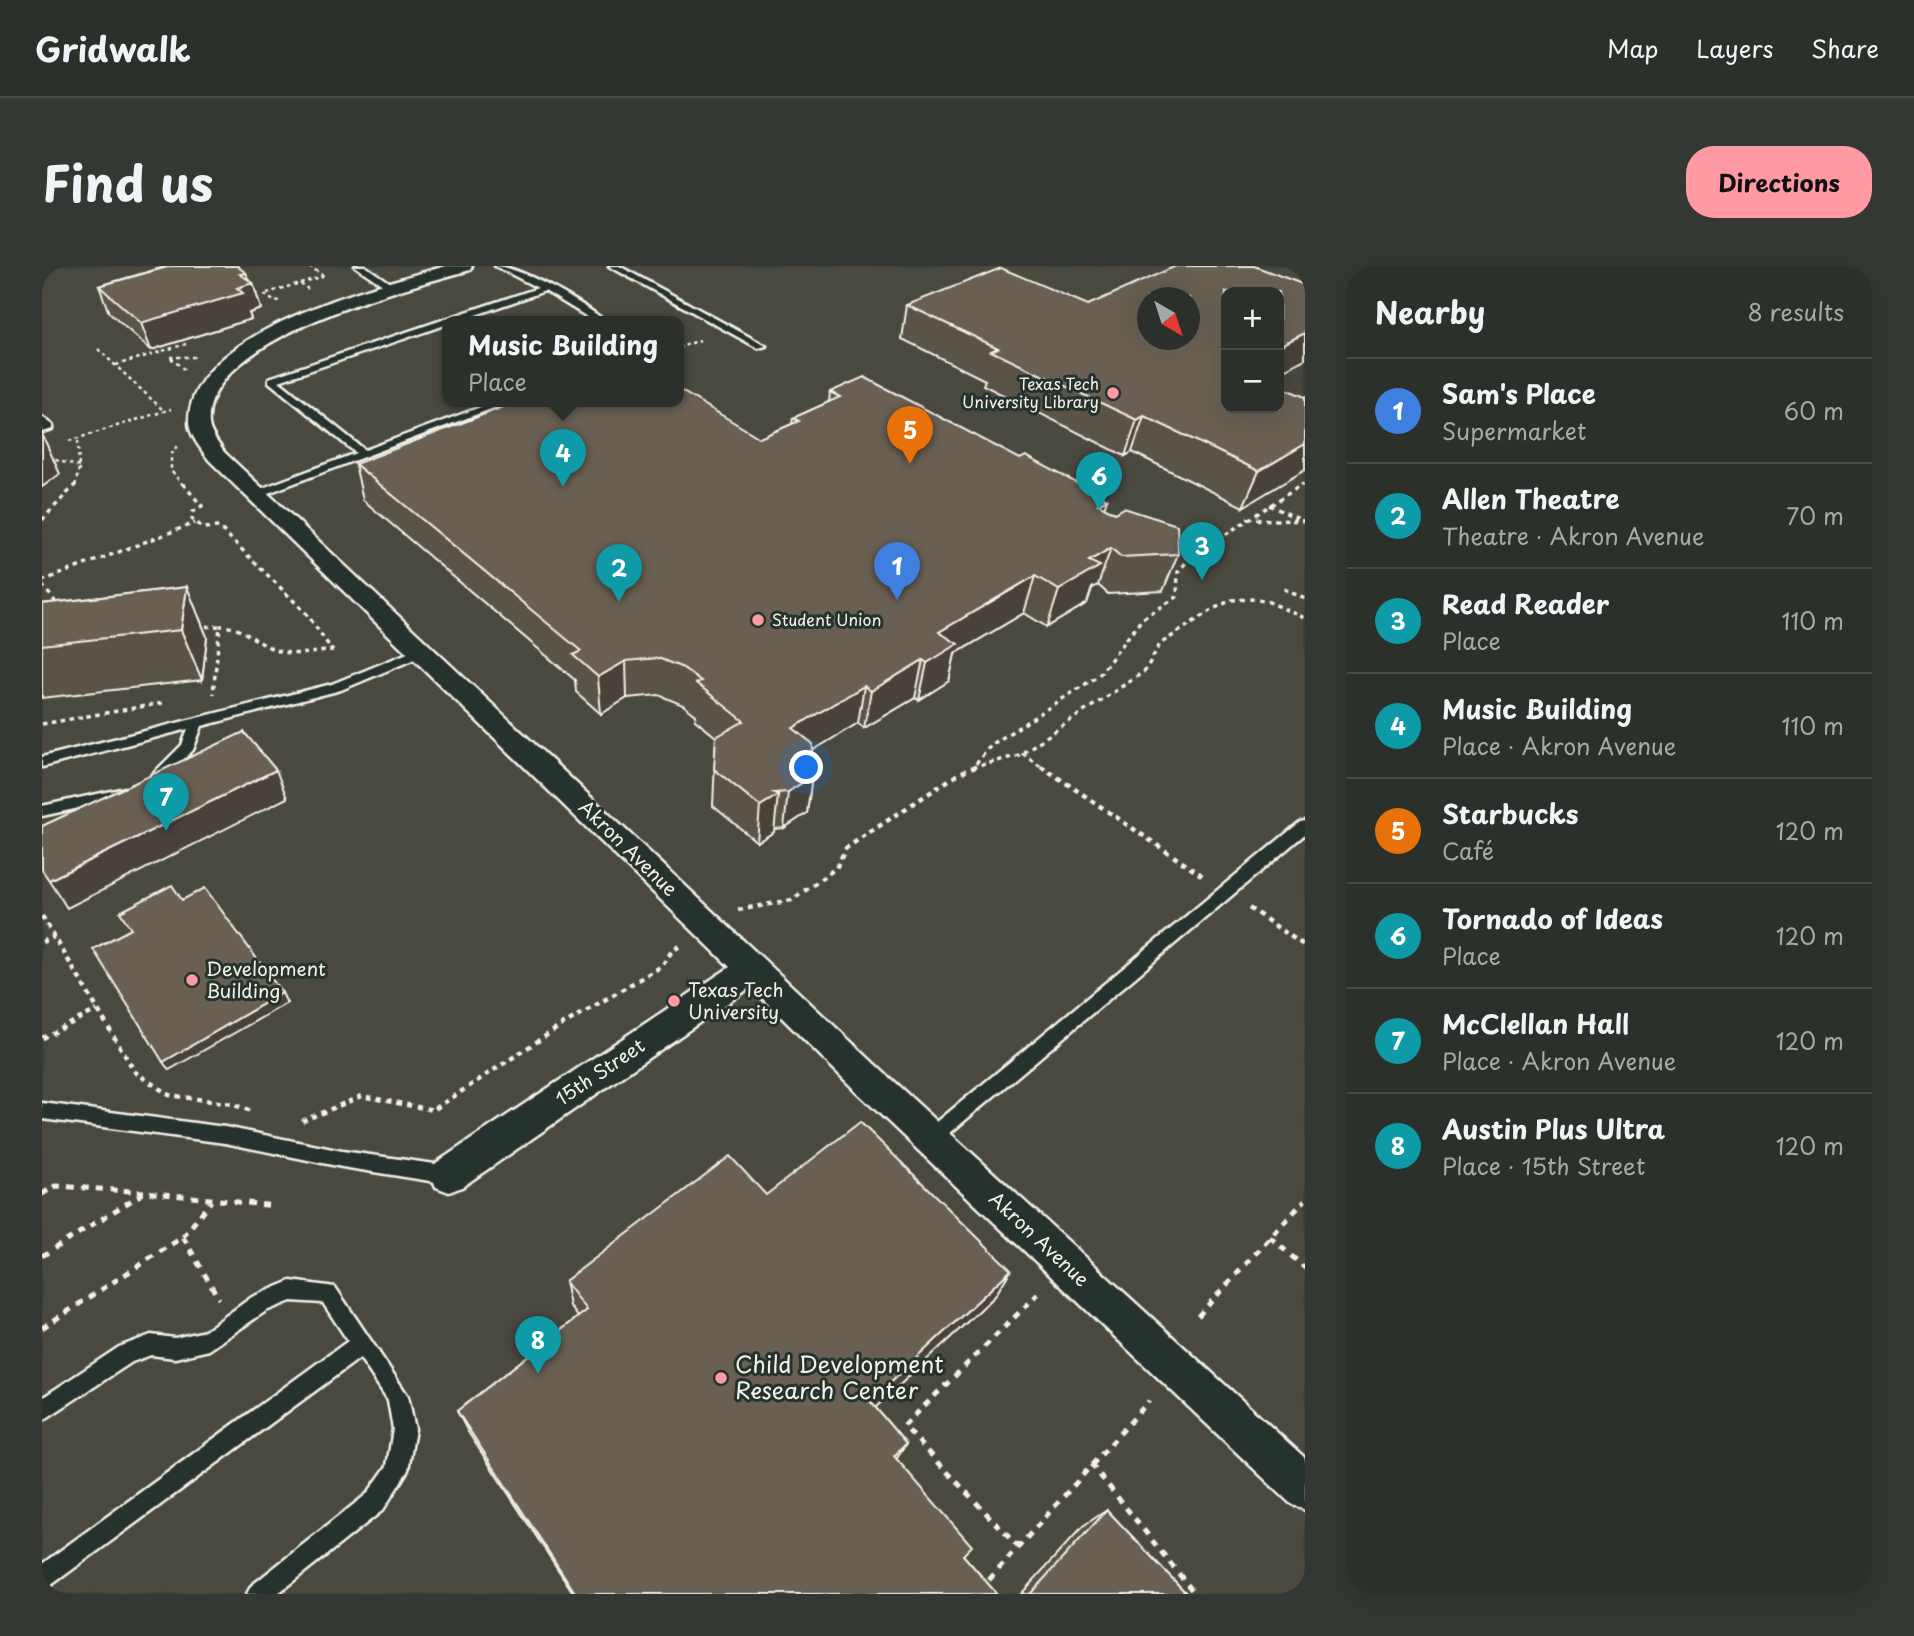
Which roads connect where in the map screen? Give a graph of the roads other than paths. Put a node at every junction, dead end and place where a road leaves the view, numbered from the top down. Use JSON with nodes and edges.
{"nodes":[{"id":1,"x":359,"y":266,"type":"edge"},
{"id":2,"x":464,"y":266,"type":"edge"},
{"id":3,"x":499,"y":266,"type":"edge"},
{"id":4,"x":613,"y":266,"type":"edge"},
{"id":5,"x":393,"y":288,"type":"junction"},
{"id":6,"x":545,"y":288,"type":"junction"},
{"id":7,"x":463,"y":316,"type":"edge"},
{"id":8,"x":593,"y":316,"type":"edge"},
{"id":9,"x":442,"y":323,"type":"edge"},
{"id":10,"x":761,"y":345,"type":"dead end"},
{"id":11,"x":491,"y":407,"type":"edge"},
{"id":12,"x":42,"y":420,"type":"edge"},
{"id":13,"x":42,"y":429,"type":"edge"},
{"id":14,"x":364,"y":454,"type":"junction"},
{"id":15,"x":256,"y":494,"type":"junction"},
{"id":16,"x":420,"y":652,"type":"junction"},
{"id":17,"x":197,"y":722,"type":"junction"},
{"id":18,"x":42,"y":762,"type":"edge"},
{"id":19,"x":42,"y":811,"type":"edge"},
{"id":20,"x":1305,"y":825,"type":"edge"},
{"id":21,"x":752,"y":969,"type":"junction"},
{"id":22,"x":42,"y":1111,"type":"edge"},
{"id":23,"x":931,"y":1139,"type":"junction"},
{"id":24,"x":449,"y":1175,"type":"joint"},
{"id":25,"x":361,"y":1344,"type":"junction"},
{"id":26,"x":42,"y":1410,"type":"edge"},
{"id":27,"x":1305,"y":1488,"type":"edge"},
{"id":28,"x":42,"y":1578,"type":"edge"},
{"id":29,"x":259,"y":1594,"type":"edge"}],
"edges":[{"from":1,"to":5,"type":"lane"},
{"from":2,"to":5,"type":"street","name":"Akron Avenue"},
{"from":3,"to":6,"type":"lane"},
{"from":4,"to":10,"type":"lane"},
{"from":5,"to":15,"type":"street","name":"Akron Avenue"},
{"from":6,"to":7,"type":"lane"},
{"from":6,"to":8,"type":"lane"},
{"from":9,"to":14,"type":"lane"},
{"from":11,"to":14,"type":"lane"},
{"from":12,"to":13,"type":"lane"},
{"from":14,"to":15,"type":"lane"},
{"from":15,"to":16,"type":"street","name":"Akron Avenue"},
{"from":16,"to":17,"type":"lane"},
{"from":16,"to":21,"type":"street","name":"Akron Avenue"},
{"from":17,"to":18,"type":"lane"},
{"from":17,"to":19,"type":"lane"},
{"from":20,"to":23,"type":"lane"},
{"from":21,"to":23,"type":"street","name":"Akron Avenue"},
{"from":21,"to":24,"type":"street","name":"15th Street"},
{"from":22,"to":24,"type":"lane"},
{"from":23,"to":27,"type":"street","name":"Akron Avenue"},
{"from":25,"to":26,"type":"lane"},
{"from":25,"to":28,"type":"lane"},
{"from":25,"to":29,"type":"lane"}]}
